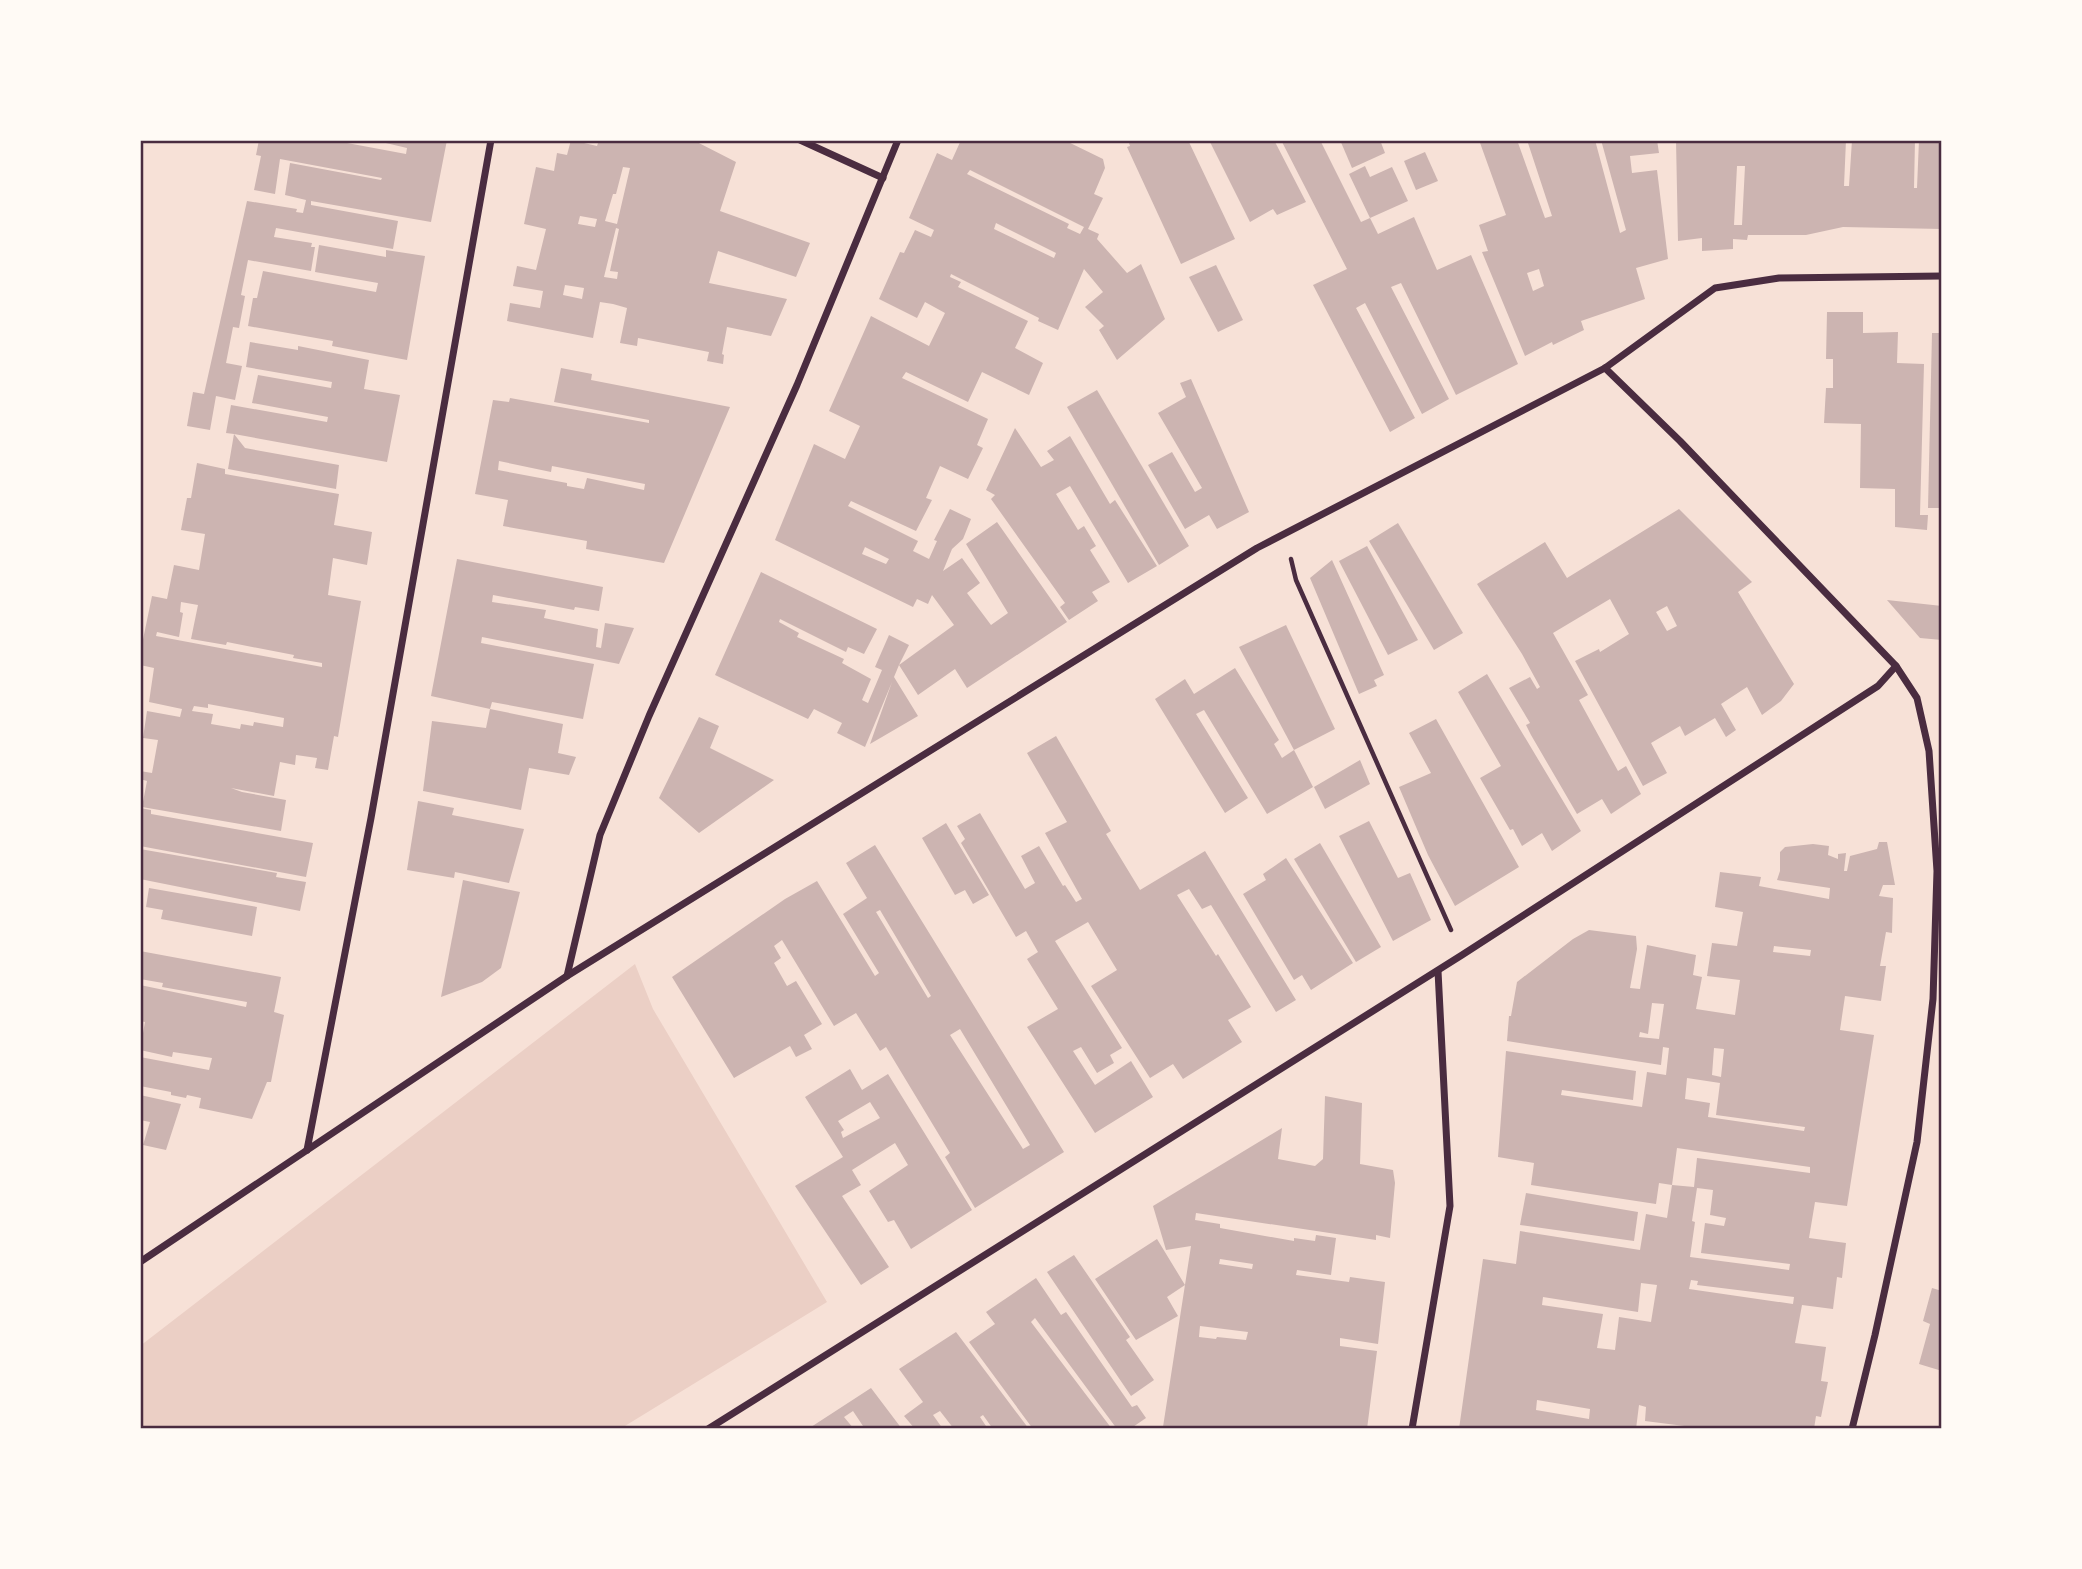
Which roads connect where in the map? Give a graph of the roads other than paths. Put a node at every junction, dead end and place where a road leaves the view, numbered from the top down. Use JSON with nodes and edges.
{"nodes":[{"id":1,"x":491,"y":140,"type":"edge"},
{"id":2,"x":800,"y":140,"type":"edge"},
{"id":3,"x":898,"y":140,"type":"edge"},
{"id":4,"x":883,"y":178,"type":"junction"},
{"id":5,"x":1942,"y":276,"type":"edge"},
{"id":6,"x":1605,"y":368,"type":"junction"},
{"id":7,"x":1896,"y":666,"type":"junction"},
{"id":8,"x":1438,"y":971,"type":"junction"},
{"id":9,"x":567,"y":976,"type":"junction"},
{"id":10,"x":307,"y":1150,"type":"junction"},
{"id":11,"x":140,"y":1262,"type":"edge"},
{"id":12,"x":708,"y":1429,"type":"edge"},
{"id":13,"x":1412,"y":1429,"type":"edge"},
{"id":14,"x":1852,"y":1429,"type":"edge"}],
"edges":[{"from":1,"to":10,"type":"street"},
{"from":2,"to":4,"type":"street"},
{"from":3,"to":4,"type":"street"},
{"from":4,"to":9,"type":"street"},
{"from":5,"to":6,"type":"street"},
{"from":6,"to":7,"type":"street"},
{"from":6,"to":9,"type":"street"},
{"from":7,"to":8,"type":"street"},
{"from":7,"to":14,"type":"street"},
{"from":8,"to":12,"type":"street"},
{"from":8,"to":13,"type":"street"},
{"from":9,"to":10,"type":"street"},
{"from":10,"to":11,"type":"street"}]}
